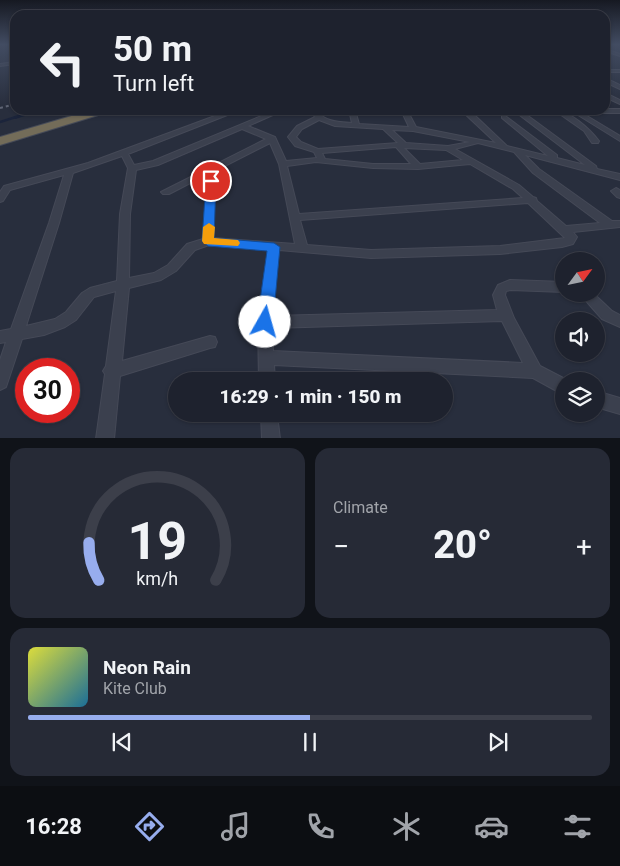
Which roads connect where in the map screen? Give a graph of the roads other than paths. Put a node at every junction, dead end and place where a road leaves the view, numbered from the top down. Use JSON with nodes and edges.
{"nodes":[{"id":1,"x":73,"y":115,"type":"edge"},
{"id":2,"x":88,"y":115,"type":"edge"},
{"id":3,"x":224,"y":115,"type":"edge"},
{"id":4,"x":268,"y":115,"type":"edge"},
{"id":5,"x":317,"y":115,"type":"edge"},
{"id":6,"x":353,"y":115,"type":"edge"},
{"id":7,"x":406,"y":115,"type":"edge"},
{"id":8,"x":471,"y":115,"type":"edge"},
{"id":9,"x":523,"y":115,"type":"edge"},
{"id":10,"x":564,"y":115,"type":"edge"},
{"id":11,"x":580,"y":115,"type":"edge"},
{"id":12,"x":504,"y":117,"type":"dead end"},
{"id":13,"x":319,"y":118,"type":"junction"},
{"id":14,"x":585,"y":118,"type":"junction"},
{"id":15,"x":620,"y":118,"type":"edge"},
{"id":16,"x":356,"y":125,"type":"junction"},
{"id":17,"x":241,"y":126,"type":"junction"},
{"id":18,"x":384,"y":126,"type":"junction"},
{"id":19,"x":413,"y":129,"type":"junction"},
{"id":20,"x":447,"y":135,"type":"junction"},
{"id":21,"x":618,"y":136,"type":"edge"},
{"id":22,"x":0,"y":137,"type":"edge"},
{"id":23,"x":272,"y":139,"type":"junction"},
{"id":24,"x":594,"y":141,"type":"dead end"},
{"id":25,"x":0,"y":142,"type":"edge"},
{"id":26,"x":483,"y":142,"type":"junction"},
{"id":27,"x":401,"y":145,"type":"junction"},
{"id":28,"x":452,"y":147,"type":"junction"},
{"id":29,"x":503,"y":147,"type":"junction"},
{"id":30,"x":318,"y":151,"type":"junction"},
{"id":31,"x":516,"y":151,"type":"junction"},
{"id":32,"x":124,"y":152,"type":"junction"},
{"id":33,"x":322,"y":160,"type":"junction"},
{"id":34,"x":558,"y":160,"type":"junction"},
{"id":35,"x":473,"y":161,"type":"junction"},
{"id":36,"x":283,"y":164,"type":"junction"},
{"id":37,"x":418,"y":167,"type":"junction"},
{"id":38,"x":132,"y":168,"type":"junction"},
{"id":39,"x":596,"y":170,"type":"junction"},
{"id":40,"x":69,"y":171,"type":"junction"},
{"id":41,"x":197,"y":176,"type":"junction"},
{"id":42,"x":620,"y":177,"type":"edge"},
{"id":43,"x":4,"y":189,"type":"edge"},
{"id":44,"x":166,"y":192,"type":"dead end"},
{"id":45,"x":0,"y":199,"type":"edge"},
{"id":46,"x":533,"y":200,"type":"junction"},
{"id":47,"x":295,"y":217,"type":"junction"},
{"id":48,"x":615,"y":225,"type":"edge"},
{"id":49,"x":565,"y":229,"type":"junction"},
{"id":50,"x":208,"y":241,"type":"junction"},
{"id":51,"x":274,"y":247,"type":"junction"},
{"id":52,"x":302,"y":249,"type":"junction"},
{"id":53,"x":123,"y":285,"type":"junction"},
{"id":54,"x":555,"y":287,"type":"edge"},
{"id":55,"x":594,"y":302,"type":"edge"},
{"id":56,"x":507,"y":315,"type":"junction"},
{"id":57,"x":620,"y":321,"type":"edge"},
{"id":58,"x":265,"y":322,"type":"junction"},
{"id":59,"x":18,"y":332,"type":"junction"},
{"id":60,"x":0,"y":337,"type":"edge"},
{"id":61,"x":210,"y":342,"type":"dead end"},
{"id":62,"x":266,"y":358,"type":"junction"},
{"id":63,"x":111,"y":370,"type":"junction"},
{"id":64,"x":535,"y":371,"type":"junction"},
{"id":65,"x":267,"y":372,"type":"edge"},
{"id":66,"x":0,"y":382,"type":"edge"},
{"id":67,"x":555,"y":382,"type":"edge"},
{"id":68,"x":605,"y":402,"type":"edge"},
{"id":69,"x":620,"y":406,"type":"edge"},
{"id":70,"x":270,"y":422,"type":"edge"},
{"id":71,"x":104,"y":438,"type":"edge"},
{"id":72,"x":271,"y":438,"type":"edge"}],
"edges":[{"from":1,"to":22,"type":"highway"},
{"from":2,"to":25,"type":"highway"},
{"from":3,"to":32,"type":"street"},
{"from":4,"to":17,"type":"street"},
{"from":5,"to":13,"type":"street"},
{"from":6,"to":16,"type":"street"},
{"from":7,"to":19,"type":"street"},
{"from":8,"to":29,"type":"street"},
{"from":9,"to":39,"type":"street"},
{"from":10,"to":24,"type":"street"},
{"from":11,"to":14,"type":"street"},
{"from":12,"to":34,"type":"street"},
{"from":13,"to":16,"type":"street"},
{"from":13,"to":30,"type":"street"},
{"from":14,"to":15,"type":"street"},
{"from":14,"to":21,"type":"street"},
{"from":16,"to":18,"type":"street"},
{"from":17,"to":23,"type":"street"},
{"from":17,"to":38,"type":"street"},
{"from":18,"to":19,"type":"street"},
{"from":18,"to":27,"type":"street"},
{"from":19,"to":20,"type":"street"},
{"from":20,"to":26,"type":"street"},
{"from":20,"to":28,"type":"street"},
{"from":23,"to":36,"type":"street"},
{"from":23,"to":41,"type":"street"},
{"from":26,"to":28,"type":"street"},
{"from":26,"to":29,"type":"street"},
{"from":27,"to":28,"type":"street"},
{"from":27,"to":30,"type":"street"},
{"from":27,"to":37,"type":"street"},
{"from":28,"to":35,"type":"street"},
{"from":29,"to":31,"type":"street"},
{"from":30,"to":33,"type":"street"},
{"from":31,"to":34,"type":"street"},
{"from":31,"to":48,"type":"street"},
{"from":32,"to":38,"type":"street"},
{"from":32,"to":40,"type":"street"},
{"from":33,"to":36,"type":"street"},
{"from":33,"to":37,"type":"street"},
{"from":34,"to":39,"type":"street"},
{"from":35,"to":37,"type":"street"},
{"from":35,"to":46,"type":"street"},
{"from":36,"to":47,"type":"street"},
{"from":38,"to":53,"type":"street"},
{"from":39,"to":42,"type":"street"},
{"from":40,"to":43,"type":"street"},
{"from":40,"to":59,"type":"street"},
{"from":41,"to":44,"type":"street"},
{"from":41,"to":50,"type":"street"},
{"from":43,"to":45,"type":"street"},
{"from":46,"to":47,"type":"street"},
{"from":46,"to":49,"type":"street"},
{"from":47,"to":52,"type":"street"},
{"from":48,"to":49,"type":"street"},
{"from":49,"to":52,"type":"street"},
{"from":50,"to":51,"type":"street"},
{"from":50,"to":53,"type":"street"},
{"from":51,"to":52,"type":"street"},
{"from":51,"to":58,"type":"street"},
{"from":53,"to":59,"type":"street"},
{"from":53,"to":63,"type":"street"},
{"from":54,"to":56,"type":"street"},
{"from":55,"to":57,"type":"street"},
{"from":56,"to":58,"type":"street"},
{"from":56,"to":64,"type":"street"},
{"from":58,"to":62,"type":"street"},
{"from":59,"to":60,"type":"street"},
{"from":59,"to":66,"type":"street"},
{"from":61,"to":63,"type":"street"},
{"from":62,"to":64,"type":"street"},
{"from":62,"to":65,"type":"street"},
{"from":63,"to":71,"type":"street"},
{"from":64,"to":67,"type":"street"},
{"from":68,"to":69,"type":"street"},
{"from":70,"to":72,"type":"street"}]}
